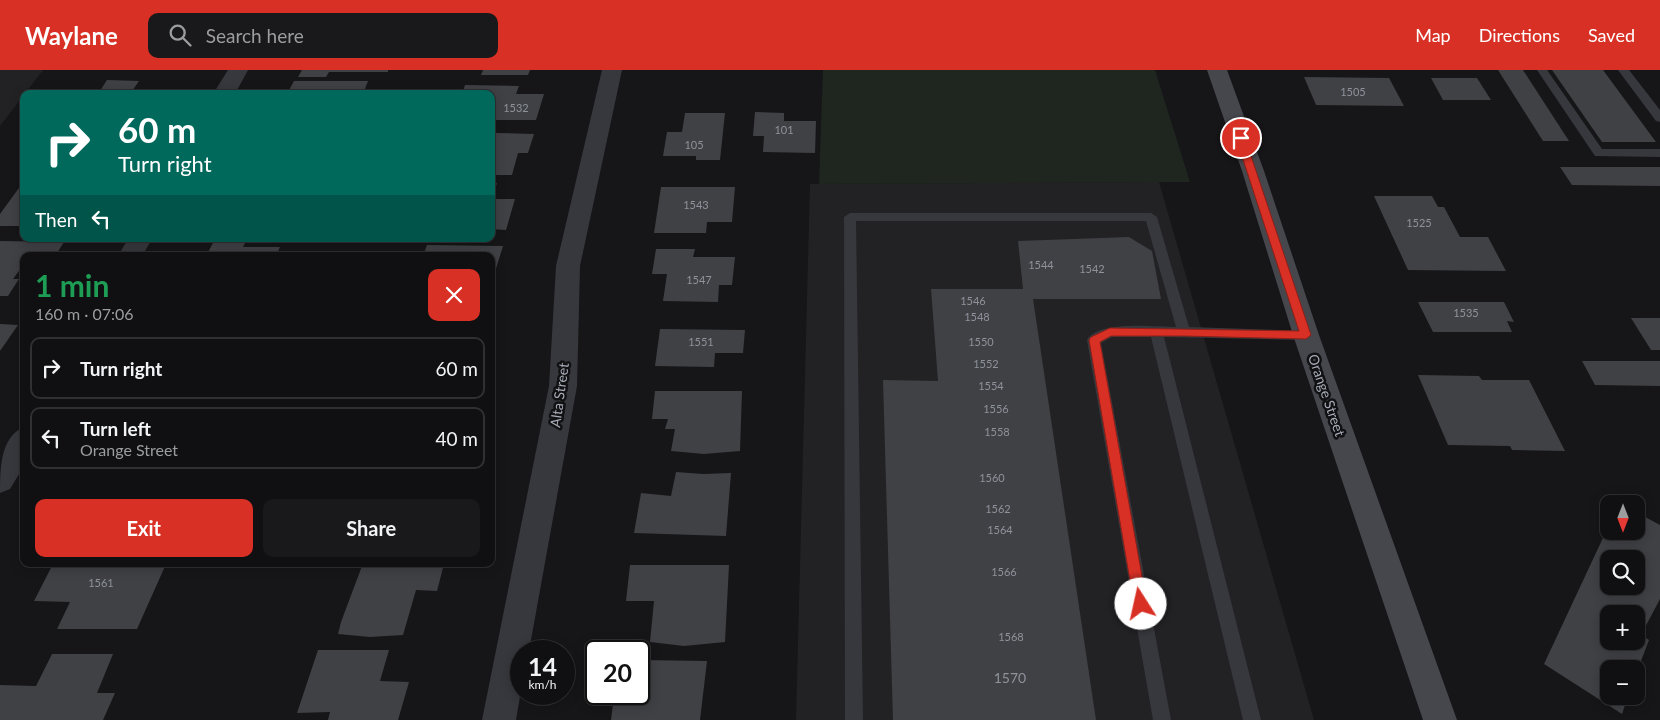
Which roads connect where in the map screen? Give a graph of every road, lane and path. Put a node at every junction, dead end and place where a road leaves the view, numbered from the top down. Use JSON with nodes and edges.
{"nodes":[{"id":1,"x":238,"y":70,"type":"edge"},
{"id":2,"x":612,"y":70,"type":"edge"},
{"id":3,"x":1217,"y":70,"type":"edge"},
{"id":4,"x":1542,"y":70,"type":"edge"},
{"id":5,"x":1623,"y":70,"type":"edge"},
{"id":6,"x":226,"y":90,"type":"edge"},
{"id":7,"x":1660,"y":118,"type":"edge"},
{"id":8,"x":1660,"y":153,"type":"edge"},
{"id":9,"x":1156,"y":332,"type":"junction"},
{"id":10,"x":1184,"y":332,"type":"junction"},
{"id":11,"x":1306,"y":335,"type":"junction"},
{"id":12,"x":20,"y":446,"type":"edge"},
{"id":13,"x":0,"y":480,"type":"edge"},
{"id":14,"x":499,"y":720,"type":"edge"},
{"id":15,"x":854,"y":720,"type":"edge"},
{"id":16,"x":1162,"y":720,"type":"edge"},
{"id":17,"x":1252,"y":720,"type":"edge"},
{"id":18,"x":1440,"y":720,"type":"edge"}],
"edges":[{"from":1,"to":6,"type":"street"},
{"from":2,"to":14,"type":"street","name":"Alta Street"},
{"from":3,"to":11,"type":"main road","name":"Orange Street"},
{"from":4,"to":8,"type":"lane"},
{"from":5,"to":7,"type":"lane"},
{"from":9,"to":10,"type":"lane"},
{"from":9,"to":16,"type":"lane"},
{"from":9,"to":17,"type":"lane"},
{"from":10,"to":11,"type":"lane"},
{"from":10,"to":15,"type":"lane"},
{"from":11,"to":18,"type":"main road","name":"Orange Street"},
{"from":12,"to":13,"type":"street"}]}
